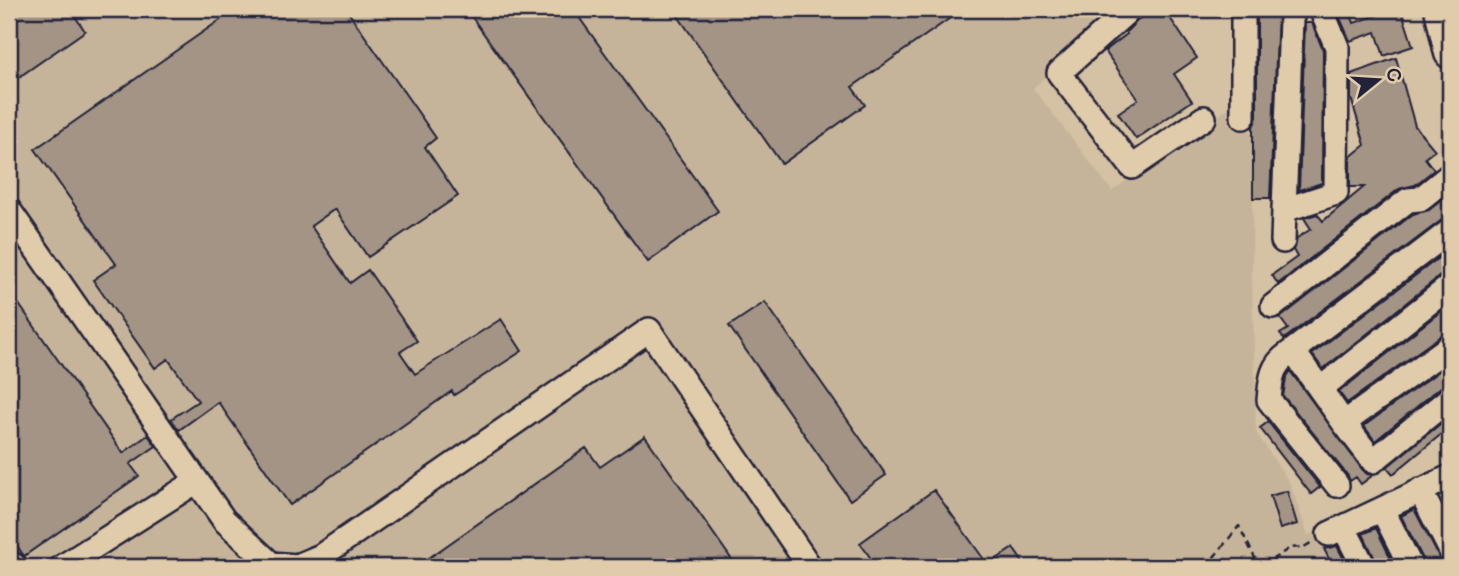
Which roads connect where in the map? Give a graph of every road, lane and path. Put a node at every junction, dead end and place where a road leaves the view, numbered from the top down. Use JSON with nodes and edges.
{"nodes":[{"id":1,"x":1130,"y":9,"type":"edge"},
{"id":2,"x":1243,"y":9,"type":"edge"},
{"id":3,"x":1295,"y":9,"type":"edge"},
{"id":4,"x":1321,"y":9,"type":"edge"},
{"id":5,"x":1440,"y":9,"type":"edge"},
{"id":6,"x":1450,"y":53,"type":"edge"},
{"id":7,"x":1243,"y":117,"type":"dead end"},
{"id":8,"x":1204,"y":118,"type":"dead end"},
{"id":9,"x":1450,"y":175,"type":"edge"},
{"id":10,"x":9,"y":210,"type":"edge"},
{"id":11,"x":1284,"y":210,"type":"junction"},
{"id":12,"x":1450,"y":231,"type":"edge"},
{"id":13,"x":1283,"y":241,"type":"dead end"},
{"id":14,"x":1450,"y":286,"type":"edge"},
{"id":15,"x":1273,"y":306,"type":"dead end"},
{"id":16,"x":1450,"y":346,"type":"edge"},
{"id":17,"x":1287,"y":355,"type":"junction"},
{"id":18,"x":1320,"y":389,"type":"junction"},
{"id":19,"x":1450,"y":398,"type":"edge"},
{"id":20,"x":1344,"y":423,"type":"junction"},
{"id":21,"x":1450,"y":477,"type":"edge"},
{"id":22,"x":197,"y":481,"type":"junction"},
{"id":23,"x":1337,"y":485,"type":"dead end"},
{"id":24,"x":1420,"y":490,"type":"junction"},
{"id":25,"x":1382,"y":509,"type":"junction"},
{"id":26,"x":1336,"y":531,"type":"junction"},
{"id":27,"x":1450,"y":549,"type":"edge"},
{"id":28,"x":9,"y":562,"type":"edge"},
{"id":29,"x":16,"y":567,"type":"edge"},
{"id":30,"x":62,"y":567,"type":"edge"},
{"id":31,"x":810,"y":567,"type":"edge"},
{"id":32,"x":1206,"y":567,"type":"edge"},
{"id":33,"x":1364,"y":567,"type":"edge"},
{"id":34,"x":1411,"y":567,"type":"edge"}],
"edges":[{"from":1,"to":8,"type":"street"},
{"from":2,"to":7,"type":"street"},
{"from":3,"to":11,"type":"street"},
{"from":4,"to":11,"type":"street"},
{"from":5,"to":6,"type":"main road"},
{"from":9,"to":15,"type":"street"},
{"from":10,"to":22,"type":"street"},
{"from":11,"to":13,"type":"street"},
{"from":12,"to":17,"type":"street"},
{"from":14,"to":18,"type":"street"},
{"from":16,"to":20,"type":"street"},
{"from":17,"to":18,"type":"street"},
{"from":17,"to":23,"type":"street"},
{"from":18,"to":20,"type":"street"},
{"from":19,"to":20,"type":"street"},
{"from":21,"to":24,"type":"street"},
{"from":22,"to":30,"type":"street"},
{"from":22,"to":31,"type":"street"},
{"from":24,"to":25,"type":"street"},
{"from":24,"to":27,"type":"street"},
{"from":25,"to":26,"type":"street"},
{"from":25,"to":34,"type":"street"},
{"from":26,"to":32,"type":"path"},
{"from":26,"to":33,"type":"street"},
{"from":28,"to":29,"type":"street"}]}
